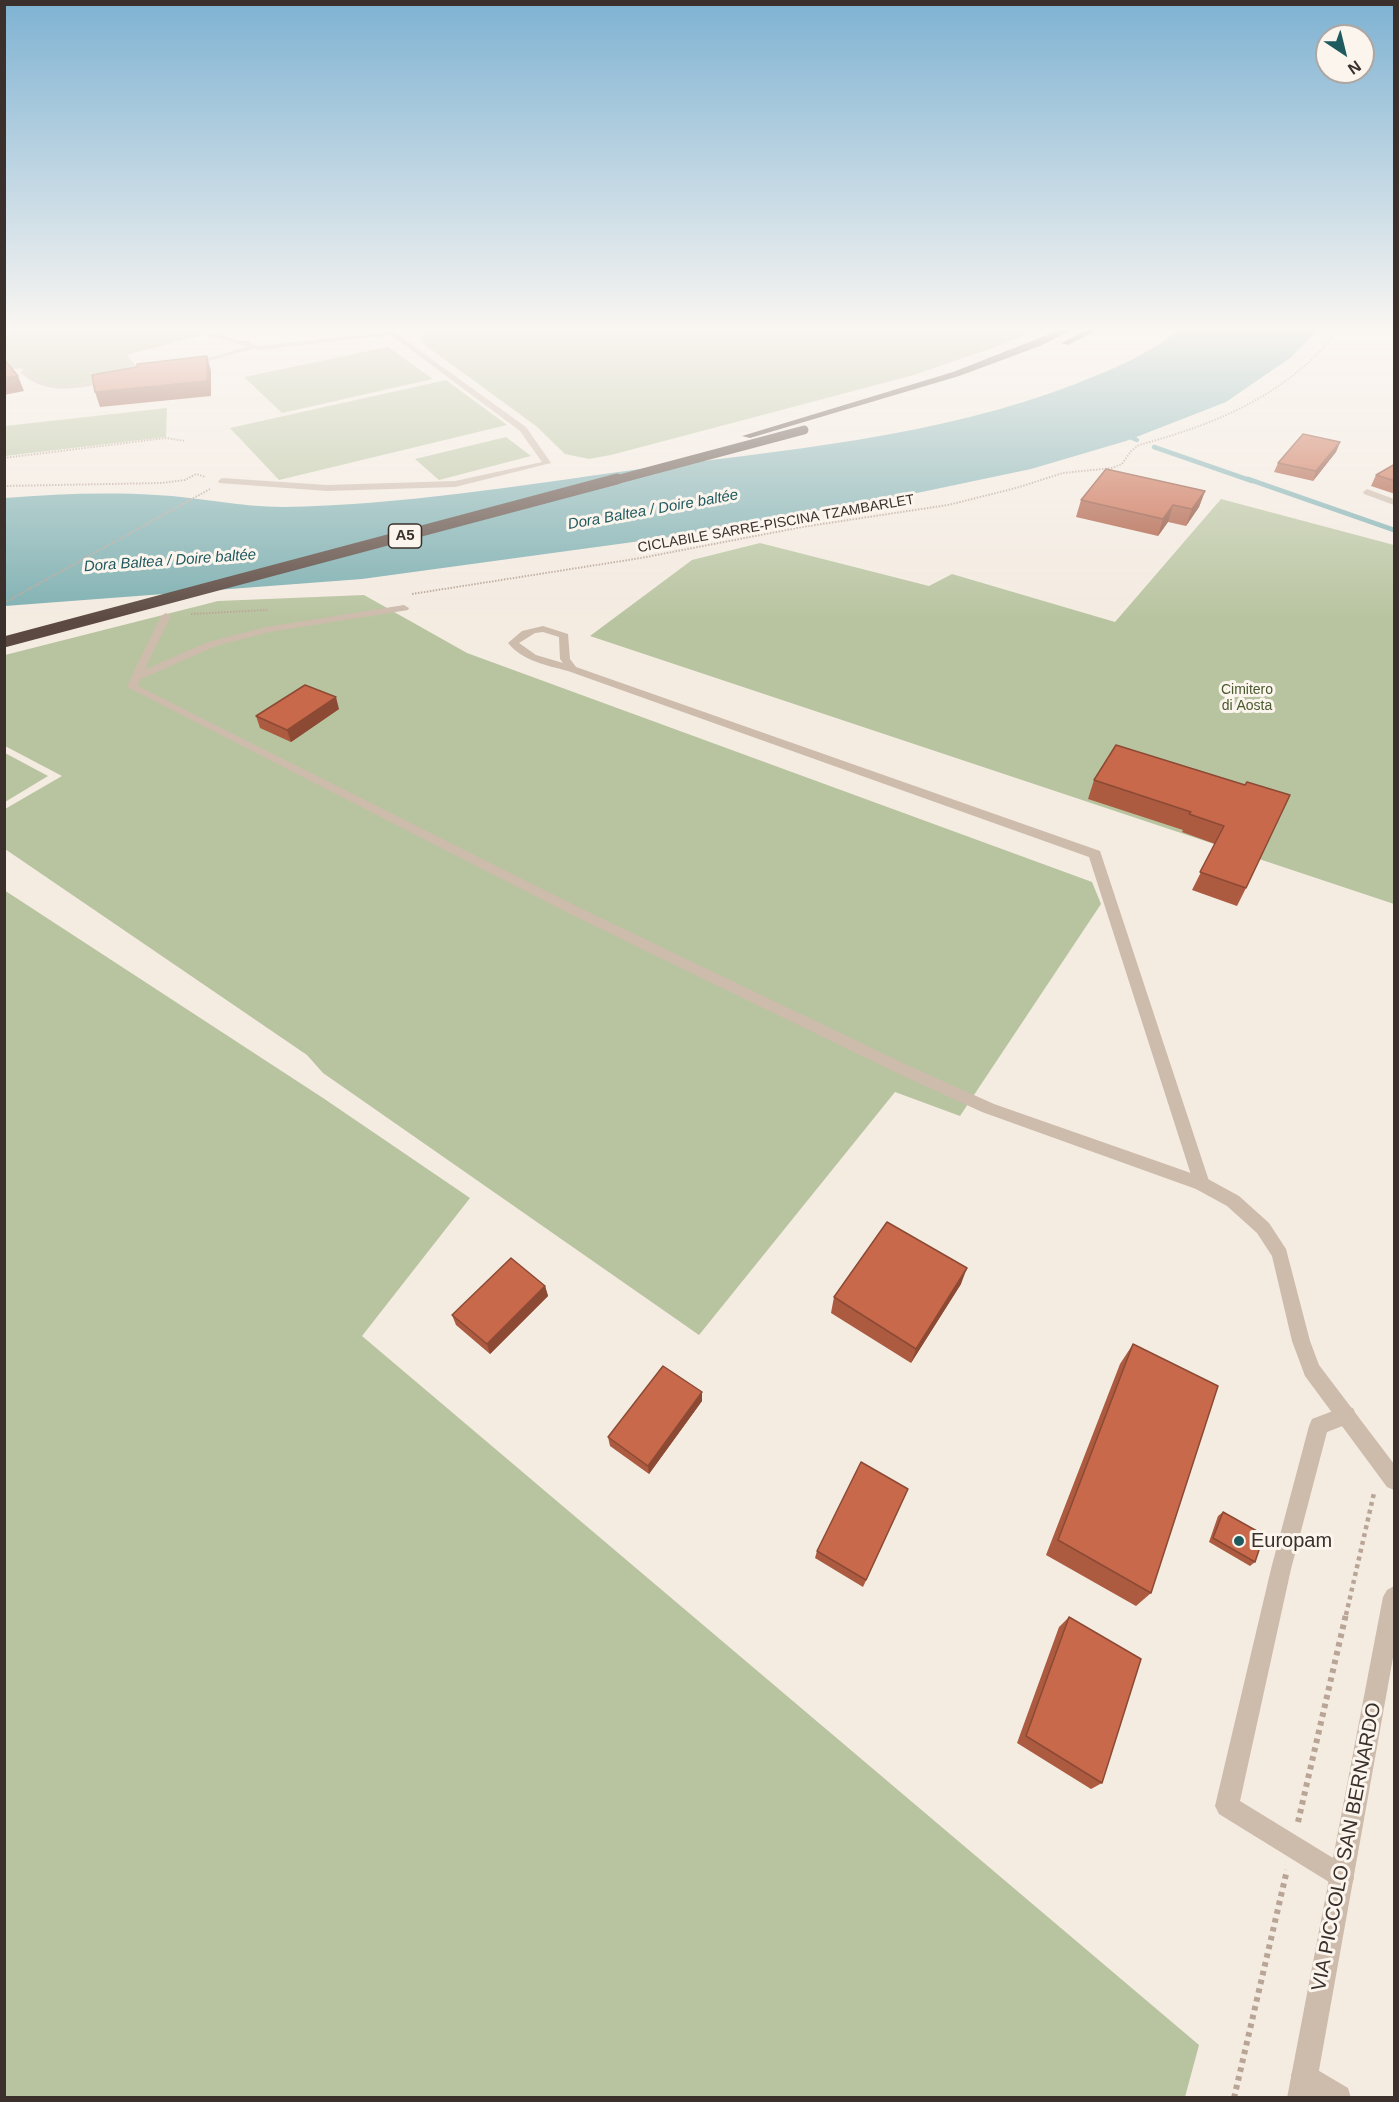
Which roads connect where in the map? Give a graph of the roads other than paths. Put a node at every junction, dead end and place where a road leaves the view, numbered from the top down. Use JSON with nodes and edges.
{"nodes":[{"id":1,"x":516,"y":424,"type":"edge"},
{"id":2,"x":786,"y":424,"type":"edge"},
{"id":3,"x":823,"y":424,"type":"edge"},
{"id":4,"x":219,"y":483,"type":"road end"},
{"id":5,"x":1367,"y":492,"type":"dead end"},
{"id":6,"x":1395,"y":501,"type":"edge"},
{"id":7,"x":406,"y":601,"type":"road end"},
{"id":8,"x":166,"y":616,"type":"road end"},
{"id":9,"x":4,"y":630,"type":"edge"},
{"id":10,"x":4,"y":642,"type":"edge"},
{"id":11,"x":572,"y":669,"type":"junction"},
{"id":12,"x":136,"y":677,"type":"junction"},
{"id":13,"x":1202,"y":1184,"type":"junction"},
{"id":14,"x":1346,"y":1415,"type":"junction"},
{"id":15,"x":1395,"y":1480,"type":"edge"},
{"id":16,"x":1395,"y":1597,"type":"edge"},
{"id":17,"x":1342,"y":1878,"type":"junction"},
{"id":18,"x":1302,"y":2086,"type":"edge"},
{"id":19,"x":1338,"y":2097,"type":"edge"}],
"edges":[{"from":1,"to":4,"type":"street"},
{"from":2,"to":9,"type":"highway","number":"A5"},
{"from":3,"to":10,"type":"highway","number":"A5","bridge":true},
{"from":5,"to":6,"type":"street"},
{"from":7,"to":12,"type":"street"},
{"from":8,"to":12,"type":"street"},
{"from":11,"to":11,"type":"street"},
{"from":11,"to":13,"type":"street"},
{"from":12,"to":13,"type":"street"},
{"from":13,"to":14,"type":"street"},
{"from":14,"to":15,"type":"street"},
{"from":14,"to":17,"type":"street"},
{"from":16,"to":17,"type":"street","name":"VIA PICCOLO SAN BERNARDO"},
{"from":17,"to":18,"type":"street","name":"VIA PICCOLO SAN BERNARDO"},
{"from":18,"to":19,"type":"street"}]}
